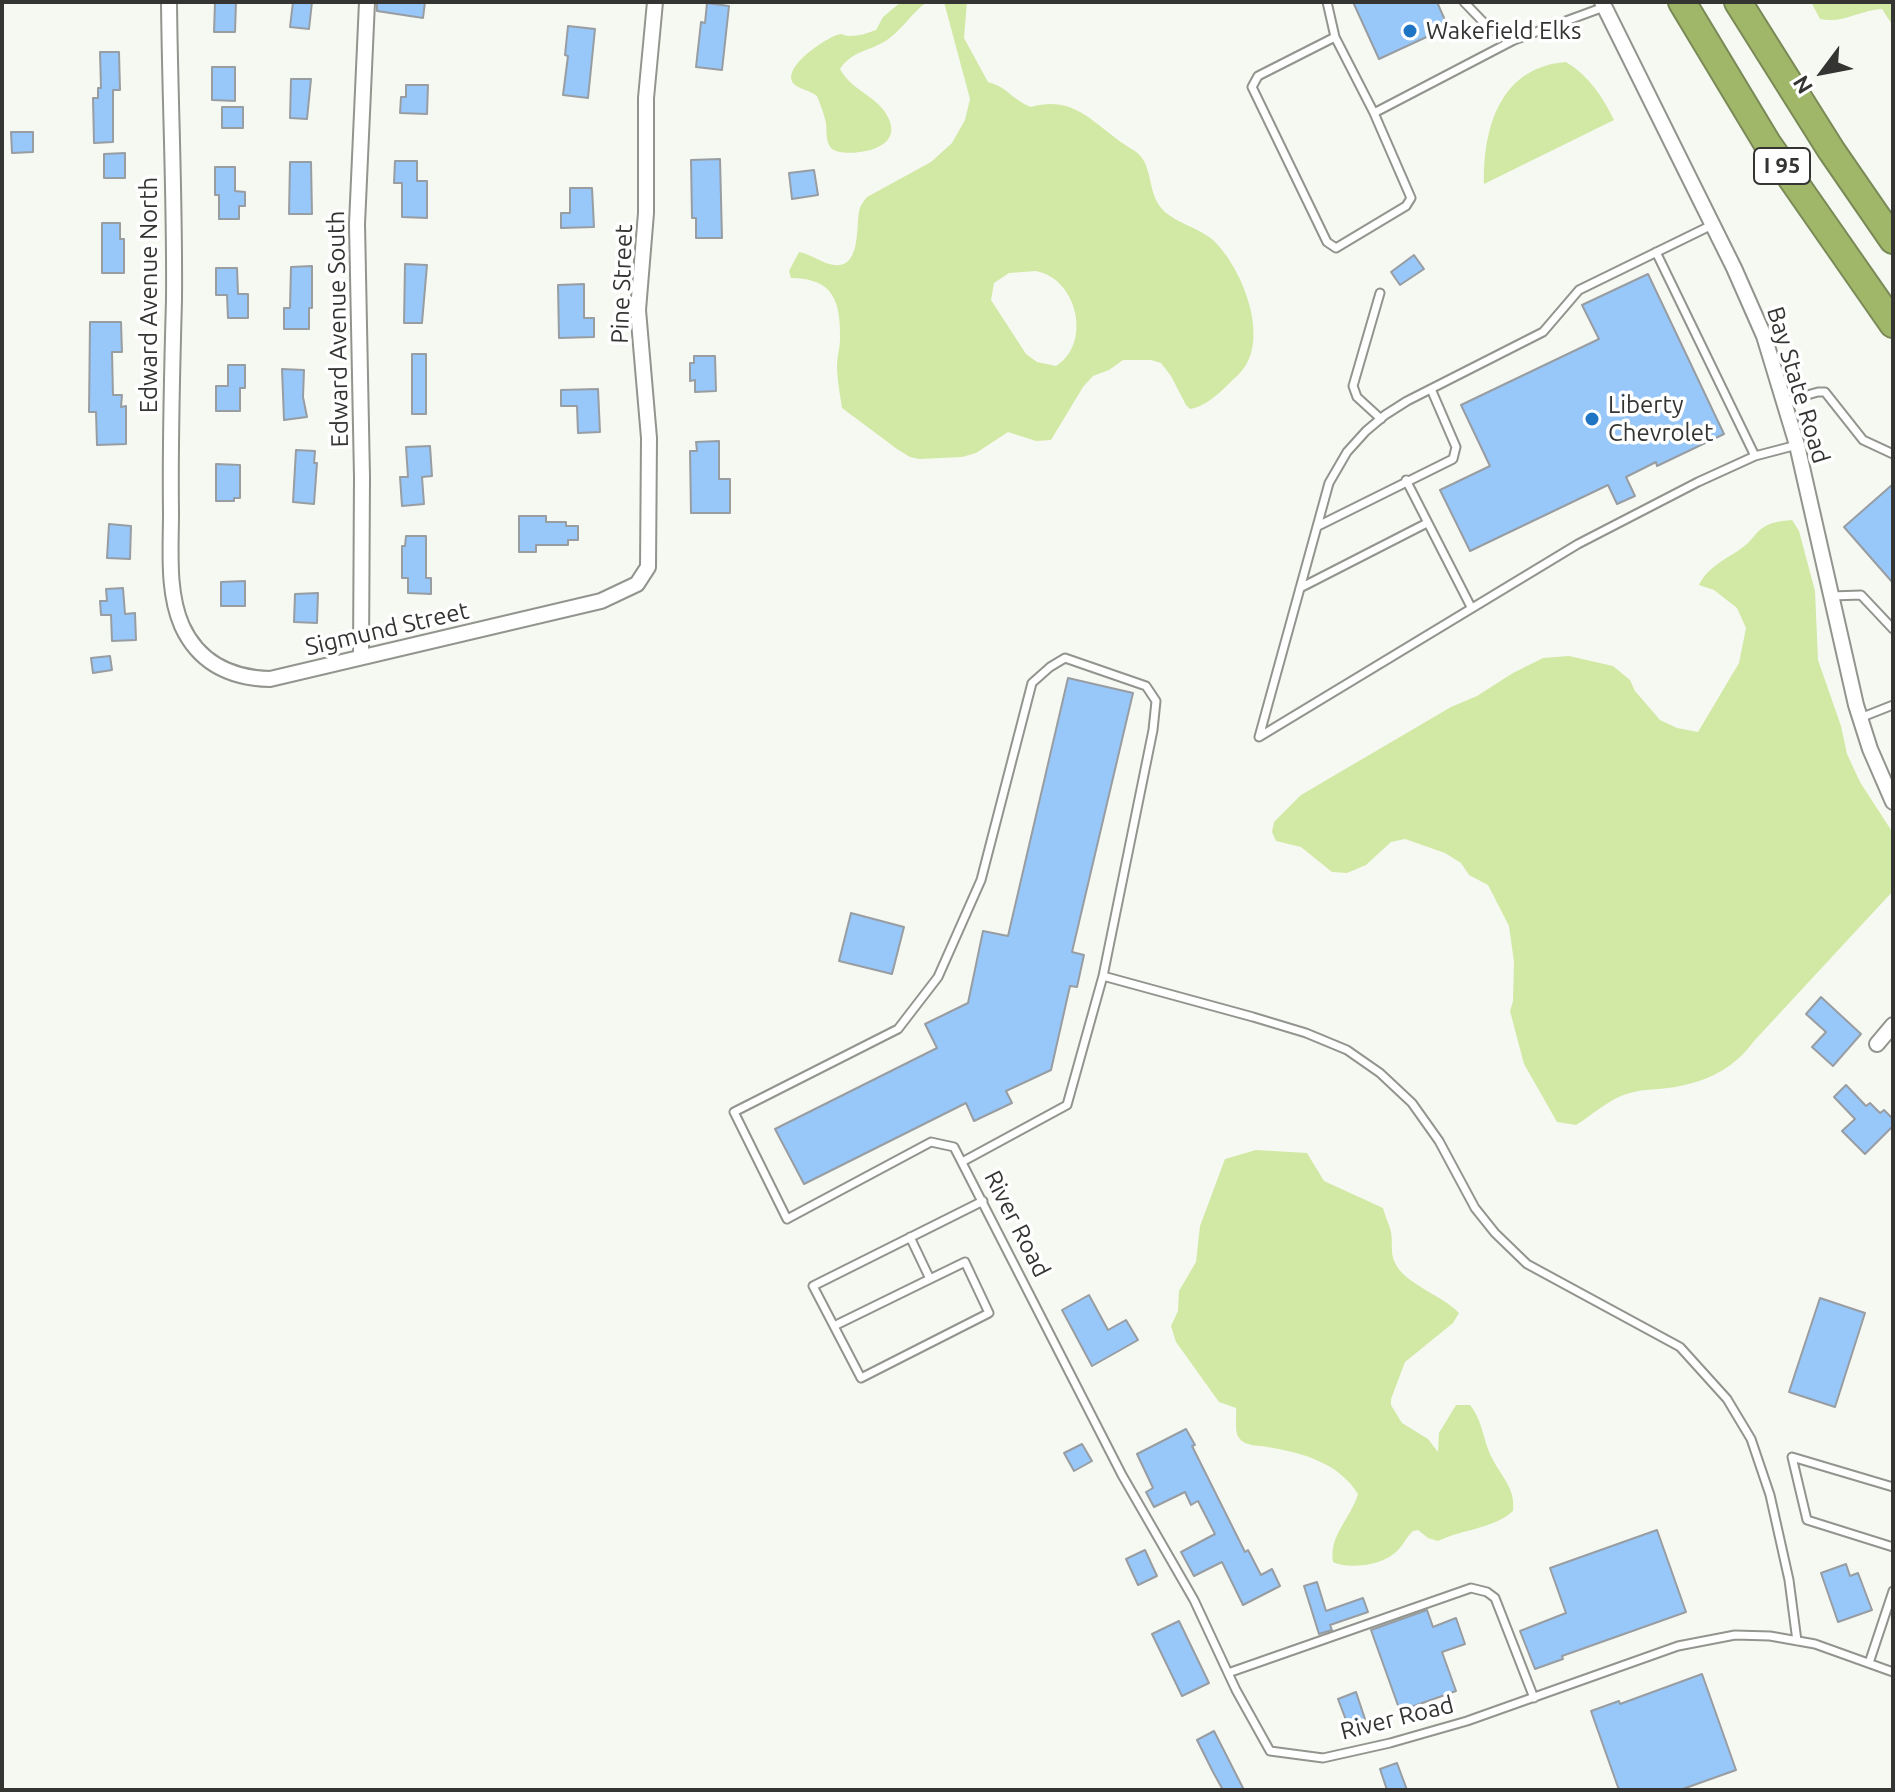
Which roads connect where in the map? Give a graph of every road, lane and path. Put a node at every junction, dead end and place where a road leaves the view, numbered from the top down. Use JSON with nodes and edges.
{"nodes":[{"id":1,"x":169,"y":2,"type":"edge"},
{"id":2,"x":367,"y":2,"type":"edge"},
{"id":3,"x":655,"y":2,"type":"edge"},
{"id":4,"x":1327,"y":2,"type":"edge"},
{"id":5,"x":1464,"y":2,"type":"edge"},
{"id":6,"x":1682,"y":2,"type":"edge"},
{"id":7,"x":1738,"y":2,"type":"edge"},
{"id":8,"x":1603,"y":4,"type":"edge"},
{"id":9,"x":1335,"y":37,"type":"junction"},
{"id":10,"x":1514,"y":40,"type":"junction"},
{"id":11,"x":1374,"y":113,"type":"junction"},
{"id":12,"x":1712,"y":225,"type":"junction"},
{"id":13,"x":1893,"y":240,"type":"edge"},
{"id":14,"x":1656,"y":252,"type":"junction"},
{"id":15,"x":1380,"y":293,"type":"dead end"},
{"id":16,"x":1893,"y":324,"type":"edge"},
{"id":17,"x":1431,"y":389,"type":"junction"},
{"id":18,"x":1786,"y":401,"type":"junction"},
{"id":19,"x":1381,"y":419,"type":"junction"},
{"id":20,"x":1797,"y":445,"type":"junction"},
{"id":21,"x":1893,"y":454,"type":"edge"},
{"id":22,"x":1755,"y":456,"type":"junction"},
{"id":23,"x":1406,"y":480,"type":"junction"},
{"id":24,"x":1427,"y":523,"type":"junction"},
{"id":25,"x":1318,"y":526,"type":"junction"},
{"id":26,"x":648,"y":567,"type":"joint"},
{"id":27,"x":1300,"y":588,"type":"junction"},
{"id":28,"x":172,"y":589,"type":"joint"},
{"id":29,"x":1830,"y":597,"type":"junction"},
{"id":30,"x":1471,"y":607,"type":"junction"},
{"id":31,"x":1893,"y":629,"type":"edge"},
{"id":32,"x":361,"y":656,"type":"junction"},
{"id":33,"x":1893,"y":705,"type":"edge"},
{"id":34,"x":1860,"y":718,"type":"junction"},
{"id":35,"x":1893,"y":802,"type":"edge"},
{"id":36,"x":1103,"y":976,"type":"junction"},
{"id":37,"x":1893,"y":1025,"type":"edge"},
{"id":38,"x":1877,"y":1044,"type":"dead end"},
{"id":39,"x":962,"y":1162,"type":"junction"},
{"id":40,"x":983,"y":1201,"type":"junction"},
{"id":41,"x":910,"y":1237,"type":"junction"},
{"id":42,"x":930,"y":1279,"type":"junction"},
{"id":43,"x":834,"y":1326,"type":"junction"},
{"id":44,"x":1893,"y":1487,"type":"edge"},
{"id":45,"x":1893,"y":1547,"type":"edge"},
{"id":46,"x":1893,"y":1591,"type":"edge"},
{"id":47,"x":1797,"y":1641,"type":"junction"},
{"id":48,"x":1869,"y":1663,"type":"junction"},
{"id":49,"x":1893,"y":1672,"type":"edge"},
{"id":50,"x":1228,"y":1673,"type":"junction"},
{"id":51,"x":1534,"y":1698,"type":"junction"}],
"edges":[{"from":1,"to":28,"type":"street","name":"Edward Avenue North"},
{"from":2,"to":32,"type":"street","name":"Edward Avenue South"},
{"from":3,"to":26,"type":"street","name":"Pine Street"},
{"from":4,"to":9,"type":"lane"},
{"from":5,"to":10,"type":"lane"},
{"from":6,"to":16,"type":"highway","number":"I 95"},
{"from":7,"to":13,"type":"highway","number":"I 95"},
{"from":8,"to":10,"type":"lane"},
{"from":8,"to":12,"type":"street","name":"Bay State Road"},
{"from":9,"to":11,"type":"lane"},
{"from":9,"to":11,"type":"lane"},
{"from":10,"to":11,"type":"lane"},
{"from":12,"to":14,"type":"lane"},
{"from":12,"to":18,"type":"street","name":"Bay State Road"},
{"from":14,"to":17,"type":"lane"},
{"from":14,"to":22,"type":"lane"},
{"from":15,"to":19,"type":"lane"},
{"from":17,"to":19,"type":"lane"},
{"from":17,"to":23,"type":"lane"},
{"from":18,"to":20,"type":"street","name":"Bay State Road"},
{"from":18,"to":21,"type":"lane"},
{"from":19,"to":25,"type":"lane"},
{"from":20,"to":22,"type":"lane"},
{"from":20,"to":29,"type":"street","name":"Bay State Road"},
{"from":22,"to":30,"type":"lane"},
{"from":23,"to":24,"type":"lane"},
{"from":23,"to":25,"type":"lane"},
{"from":24,"to":27,"type":"lane"},
{"from":24,"to":30,"type":"lane"},
{"from":25,"to":27,"type":"lane"},
{"from":26,"to":32,"type":"street","name":"Sigmund Street"},
{"from":27,"to":30,"type":"lane"},
{"from":28,"to":32,"type":"street","name":"Sigmund Street"},
{"from":29,"to":31,"type":"lane"},
{"from":29,"to":34,"type":"street","name":"Bay State Road"},
{"from":33,"to":34,"type":"lane"},
{"from":34,"to":35,"type":"street","name":"Bay State Road"},
{"from":36,"to":39,"type":"lane","name":"River Road"},
{"from":36,"to":39,"type":"lane","name":"River Road"},
{"from":36,"to":47,"type":"lane"},
{"from":37,"to":38,"type":"street"},
{"from":39,"to":40,"type":"lane","name":"River Road"},
{"from":40,"to":41,"type":"lane"},
{"from":40,"to":50,"type":"lane","name":"River Road"},
{"from":41,"to":42,"type":"lane"},
{"from":41,"to":43,"type":"lane"},
{"from":42,"to":43,"type":"lane"},
{"from":42,"to":43,"type":"lane"},
{"from":44,"to":45,"type":"lane"},
{"from":46,"to":48,"type":"lane"},
{"from":47,"to":48,"type":"lane","name":"River Road"},
{"from":47,"to":51,"type":"lane","name":"River Road"},
{"from":48,"to":49,"type":"lane","name":"River Road"},
{"from":50,"to":51,"type":"lane","name":"River Road"},
{"from":50,"to":51,"type":"lane"}]}
